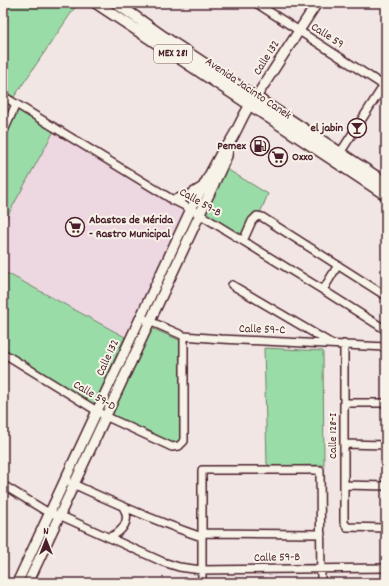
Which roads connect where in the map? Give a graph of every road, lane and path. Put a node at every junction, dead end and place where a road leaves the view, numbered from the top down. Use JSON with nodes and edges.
{"nodes":[{"id":1,"x":96,"y":3,"type":"edge"},
{"id":2,"x":116,"y":3,"type":"edge"},
{"id":3,"x":256,"y":3,"type":"edge"},
{"id":4,"x":317,"y":3,"type":"edge"},
{"id":5,"x":298,"y":31,"type":"junction"},
{"id":6,"x":228,"y":84,"type":"junction"},
{"id":7,"x":385,"y":85,"type":"edge"},
{"id":8,"x":3,"y":96,"type":"edge"},
{"id":9,"x":256,"y":97,"type":"junction"},
{"id":10,"x":16,"y":104,"type":"junction"},
{"id":11,"x":249,"y":105,"type":"junction"},
{"id":12,"x":297,"y":124,"type":"junction"},
{"id":13,"x":3,"y":133,"type":"edge"},
{"id":14,"x":292,"y":133,"type":"junction"},
{"id":15,"x":228,"y":147,"type":"junction"},
{"id":16,"x":340,"y":153,"type":"junction"},
{"id":17,"x":386,"y":183,"type":"edge"},
{"id":18,"x":202,"y":187,"type":"junction"},
{"id":19,"x":386,"y":195,"type":"edge"},
{"id":20,"x":173,"y":200,"type":"junction"},
{"id":21,"x":191,"y":209,"type":"junction"},
{"id":22,"x":199,"y":214,"type":"junction"},
{"id":23,"x":243,"y":241,"type":"junction"},
{"id":24,"x":338,"y":266,"type":"junction"},
{"id":25,"x":232,"y":285,"type":"dead end"},
{"id":26,"x":323,"y":290,"type":"junction"},
{"id":27,"x":386,"y":296,"type":"edge"},
{"id":28,"x":140,"y":317,"type":"junction"},
{"id":29,"x":149,"y":322,"type":"junction"},
{"id":30,"x":386,"y":330,"type":"edge"},
{"id":31,"x":184,"y":336,"type":"junction"},
{"id":32,"x":331,"y":344,"type":"junction"},
{"id":33,"x":344,"y":344,"type":"junction"},
{"id":34,"x":386,"y":347,"type":"edge"},
{"id":35,"x":3,"y":352,"type":"edge"},
{"id":36,"x":386,"y":402,"type":"edge"},
{"id":37,"x":344,"y":403,"type":"junction"},
{"id":38,"x":97,"y":410,"type":"junction"},
{"id":39,"x":105,"y":416,"type":"junction"},
{"id":40,"x":344,"y":444,"type":"junction"},
{"id":41,"x":386,"y":445,"type":"edge"},
{"id":42,"x":64,"y":480,"type":"junction"},
{"id":43,"x":73,"y":484,"type":"junction"},
{"id":44,"x":3,"y":485,"type":"edge"},
{"id":45,"x":344,"y":485,"type":"junction"},
{"id":46,"x":386,"y":486,"type":"edge"},
{"id":47,"x":123,"y":507,"type":"junction"},
{"id":48,"x":49,"y":513,"type":"junction"},
{"id":49,"x":59,"y":515,"type":"junction"},
{"id":50,"x":386,"y":528,"type":"edge"},
{"id":51,"x":321,"y":534,"type":"junction"},
{"id":52,"x":202,"y":535,"type":"junction"},
{"id":53,"x":109,"y":537,"type":"junction"},
{"id":54,"x":321,"y":568,"type":"junction"},
{"id":55,"x":386,"y":568,"type":"edge"},
{"id":56,"x":202,"y":570,"type":"junction"},
{"id":57,"x":17,"y":583,"type":"edge"},
{"id":58,"x":28,"y":583,"type":"edge"},
{"id":59,"x":202,"y":583,"type":"edge"},
{"id":60,"x":322,"y":583,"type":"edge"}],
"edges":[{"from":1,"to":6,"type":"main road","name":"Avenida Jacinto Canek","number":"MEX 281"},
{"from":2,"to":6,"type":"main road","name":"Avenida Jacinto Canek","number":"MEX 281"},
{"from":3,"to":5,"type":"street","name":"Calle 59"},
{"from":4,"to":5,"type":"street","name":"Calle 132"},
{"from":5,"to":7,"type":"street","name":"Calle 59"},
{"from":5,"to":9,"type":"street","name":"Calle 132"},
{"from":6,"to":9,"type":"main road","name":"Avenida Jacinto Canek","number":"MEX 281"},
{"from":6,"to":11,"type":"main road","name":"Avenida Jacinto Canek","number":"MEX 281"},
{"from":7,"to":16,"type":"street"},
{"from":8,"to":10,"type":"street","name":"Calle 59-B"},
{"from":9,"to":11,"type":"street","name":"Calle 132"},
{"from":9,"to":12,"type":"main road","name":"Avenida Jacinto Canek","number":"MEX 281"},
{"from":10,"to":13,"type":"street"},
{"from":10,"to":20,"type":"street","name":"Calle 59-B"},
{"from":11,"to":14,"type":"main road","name":"Avenida Jacinto Canek","number":"MEX 281"},
{"from":11,"to":15,"type":"street","name":"Calle 132"},
{"from":12,"to":14,"type":"street"},
{"from":12,"to":16,"type":"main road","name":"Avenida Jacinto Canek","number":"MEX 281"},
{"from":14,"to":19,"type":"main road","name":"Avenida Jacinto Canek","number":"MEX 281"},
{"from":15,"to":18,"type":"street","name":"Calle 132"},
{"from":15,"to":22,"type":"street","name":"Calle 132"},
{"from":16,"to":17,"type":"main road","name":"Avenida Jacinto Canek","number":"MEX 281"},
{"from":18,"to":20,"type":"street"},
{"from":18,"to":21,"type":"street","name":"Calle 132"},
{"from":20,"to":21,"type":"street","name":"Calle 59-B"},
{"from":21,"to":22,"type":"street","name":"Calle 59-B"},
{"from":21,"to":28,"type":"street","name":"Calle 132"},
{"from":22,"to":23,"type":"street","name":"Calle 59-B"},
{"from":22,"to":29,"type":"street","name":"Calle 132"},
{"from":23,"to":24,"type":"street"},
{"from":23,"to":26,"type":"street","name":"Calle 59-B"},
{"from":24,"to":26,"type":"street"},
{"from":24,"to":27,"type":"street"},
{"from":25,"to":32,"type":"street"},
{"from":26,"to":30,"type":"street","name":"Calle 59-B"},
{"from":28,"to":29,"type":"street","name":"Calle 59-C"},
{"from":28,"to":38,"type":"street","name":"Calle 132"},
{"from":29,"to":31,"type":"street","name":"Calle 59-C"},
{"from":29,"to":39,"type":"street","name":"Calle 132"},
{"from":31,"to":32,"type":"street","name":"Calle 59-C"},
{"from":31,"to":39,"type":"street","name":"Calle 59-D"},
{"from":32,"to":33,"type":"street","name":"Calle 59-C"},
{"from":33,"to":34,"type":"street","name":"Calle 59-C"},
{"from":33,"to":37,"type":"street","name":"Calle 128-I"},
{"from":35,"to":38,"type":"street","name":"Calle 59-D"},
{"from":36,"to":37,"type":"street"},
{"from":37,"to":40,"type":"street","name":"Calle 128-I"},
{"from":38,"to":39,"type":"street","name":"Calle 59-D"},
{"from":38,"to":42,"type":"street","name":"Calle 132"},
{"from":39,"to":43,"type":"street","name":"Calle 132"},
{"from":40,"to":41,"type":"street"},
{"from":40,"to":45,"type":"street","name":"Calle 128-I"},
{"from":42,"to":43,"type":"street","name":"Calle 59-B"},
{"from":42,"to":48,"type":"street","name":"Calle 132"},
{"from":43,"to":47,"type":"street","name":"Calle 59-B"},
{"from":43,"to":49,"type":"street","name":"Calle 132"},
{"from":44,"to":48,"type":"street"},
{"from":45,"to":46,"type":"street"},
{"from":45,"to":50,"type":"street","name":"Calle 128-I"},
{"from":47,"to":52,"type":"street","name":"Calle 59-B"},
{"from":47,"to":53,"type":"street"},
{"from":48,"to":49,"type":"street","name":"Calle 59-B"},
{"from":48,"to":57,"type":"street","name":"Calle 132"},
{"from":49,"to":53,"type":"street","name":"Calle 59-B"},
{"from":49,"to":58,"type":"street","name":"Calle 132"},
{"from":51,"to":52,"type":"street","name":"Calle 59-B"},
{"from":51,"to":52,"type":"street"},
{"from":51,"to":54,"type":"street"},
{"from":52,"to":56,"type":"street"},
{"from":53,"to":56,"type":"street","name":"Calle 59-B"},
{"from":54,"to":55,"type":"street","name":"Calle 59-B"},
{"from":54,"to":56,"type":"street","name":"Calle 59-B"},
{"from":54,"to":60,"type":"street"},
{"from":56,"to":59,"type":"street"}]}
